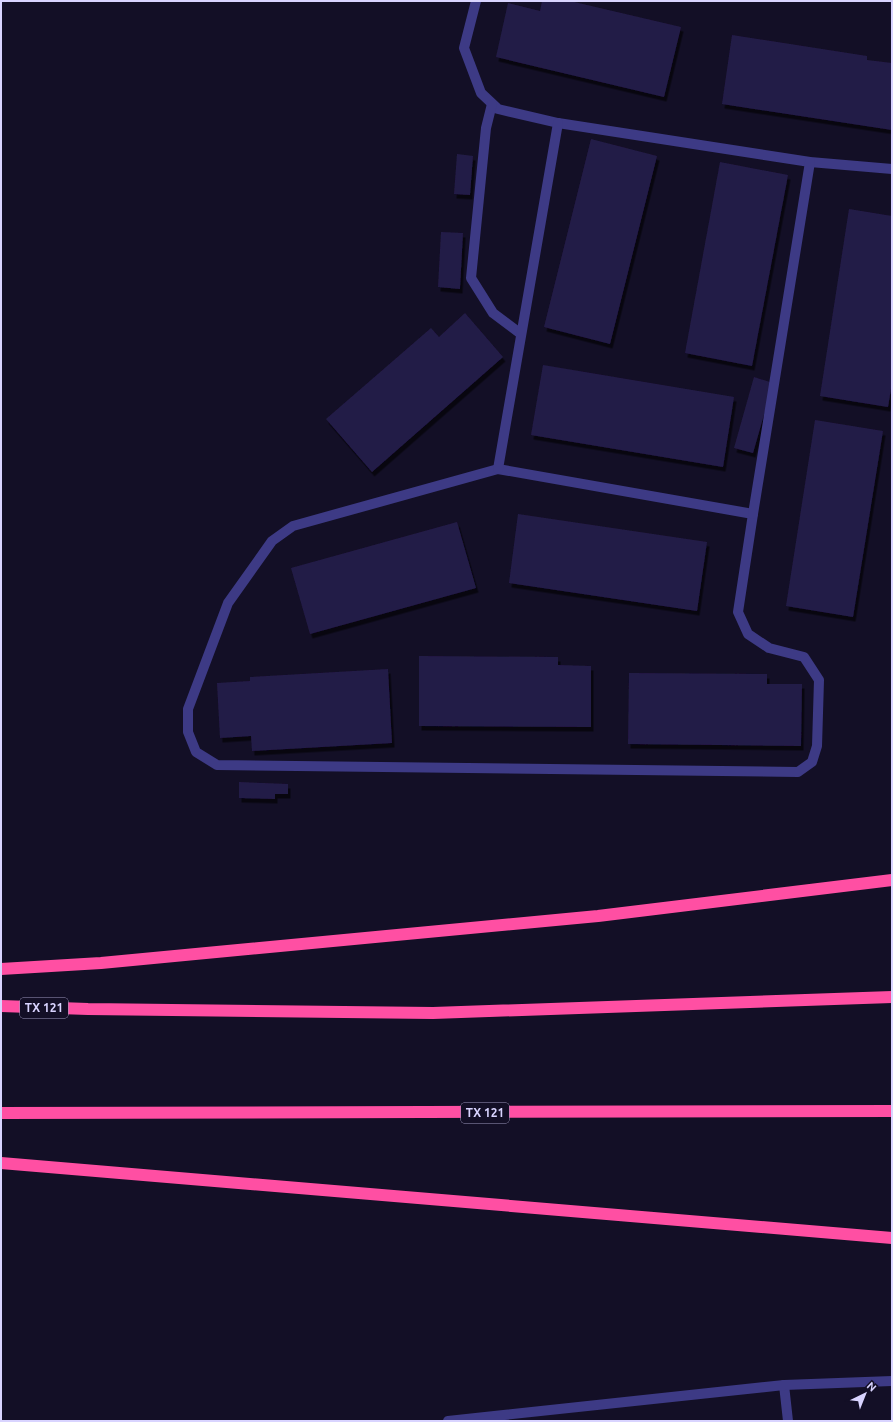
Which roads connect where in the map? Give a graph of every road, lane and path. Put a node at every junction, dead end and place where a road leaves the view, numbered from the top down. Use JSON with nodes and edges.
{"nodes":[{"id":1,"x":476,"y":1,"type":"edge"},
{"id":2,"x":492,"y":104,"type":"junction"},
{"id":3,"x":558,"y":123,"type":"junction"},
{"id":4,"x":810,"y":162,"type":"junction"},
{"id":5,"x":892,"y":169,"type":"edge"},
{"id":6,"x":521,"y":334,"type":"junction"},
{"id":7,"x":498,"y":469,"type":"junction"},
{"id":8,"x":753,"y":514,"type":"junction"},
{"id":9,"x":892,"y":880,"type":"edge"},
{"id":10,"x":1,"y":969,"type":"edge"},
{"id":11,"x":892,"y":997,"type":"edge"},
{"id":12,"x":1,"y":1006,"type":"edge"},
{"id":13,"x":892,"y":1111,"type":"edge"},
{"id":14,"x":1,"y":1113,"type":"edge"},
{"id":15,"x":1,"y":1163,"type":"edge"},
{"id":16,"x":892,"y":1238,"type":"edge"},
{"id":17,"x":892,"y":1380,"type":"edge"},
{"id":18,"x":784,"y":1385,"type":"junction"},
{"id":19,"x":544,"y":1416,"type":"edge"},
{"id":20,"x":482,"y":1419,"type":"edge"},
{"id":21,"x":448,"y":1421,"type":"edge"},
{"id":22,"x":788,"y":1421,"type":"edge"}],
"edges":[{"from":1,"to":2,"type":"lane"},
{"from":2,"to":3,"type":"lane"},
{"from":2,"to":6,"type":"lane"},
{"from":3,"to":4,"type":"lane"},
{"from":3,"to":6,"type":"lane"},
{"from":4,"to":5,"type":"lane"},
{"from":4,"to":8,"type":"lane"},
{"from":6,"to":7,"type":"lane"},
{"from":7,"to":8,"type":"lane"},
{"from":7,"to":8,"type":"lane"},
{"from":9,"to":10,"type":"highway"},
{"from":11,"to":12,"type":"highway","number":"TX 121"},
{"from":13,"to":14,"type":"highway","number":"TX 121"},
{"from":15,"to":16,"type":"highway"},
{"from":17,"to":18,"type":"lane"},
{"from":18,"to":19,"type":"lane"},
{"from":18,"to":22,"type":"lane"},
{"from":19,"to":20,"type":"lane"},
{"from":20,"to":21,"type":"lane"}]}
